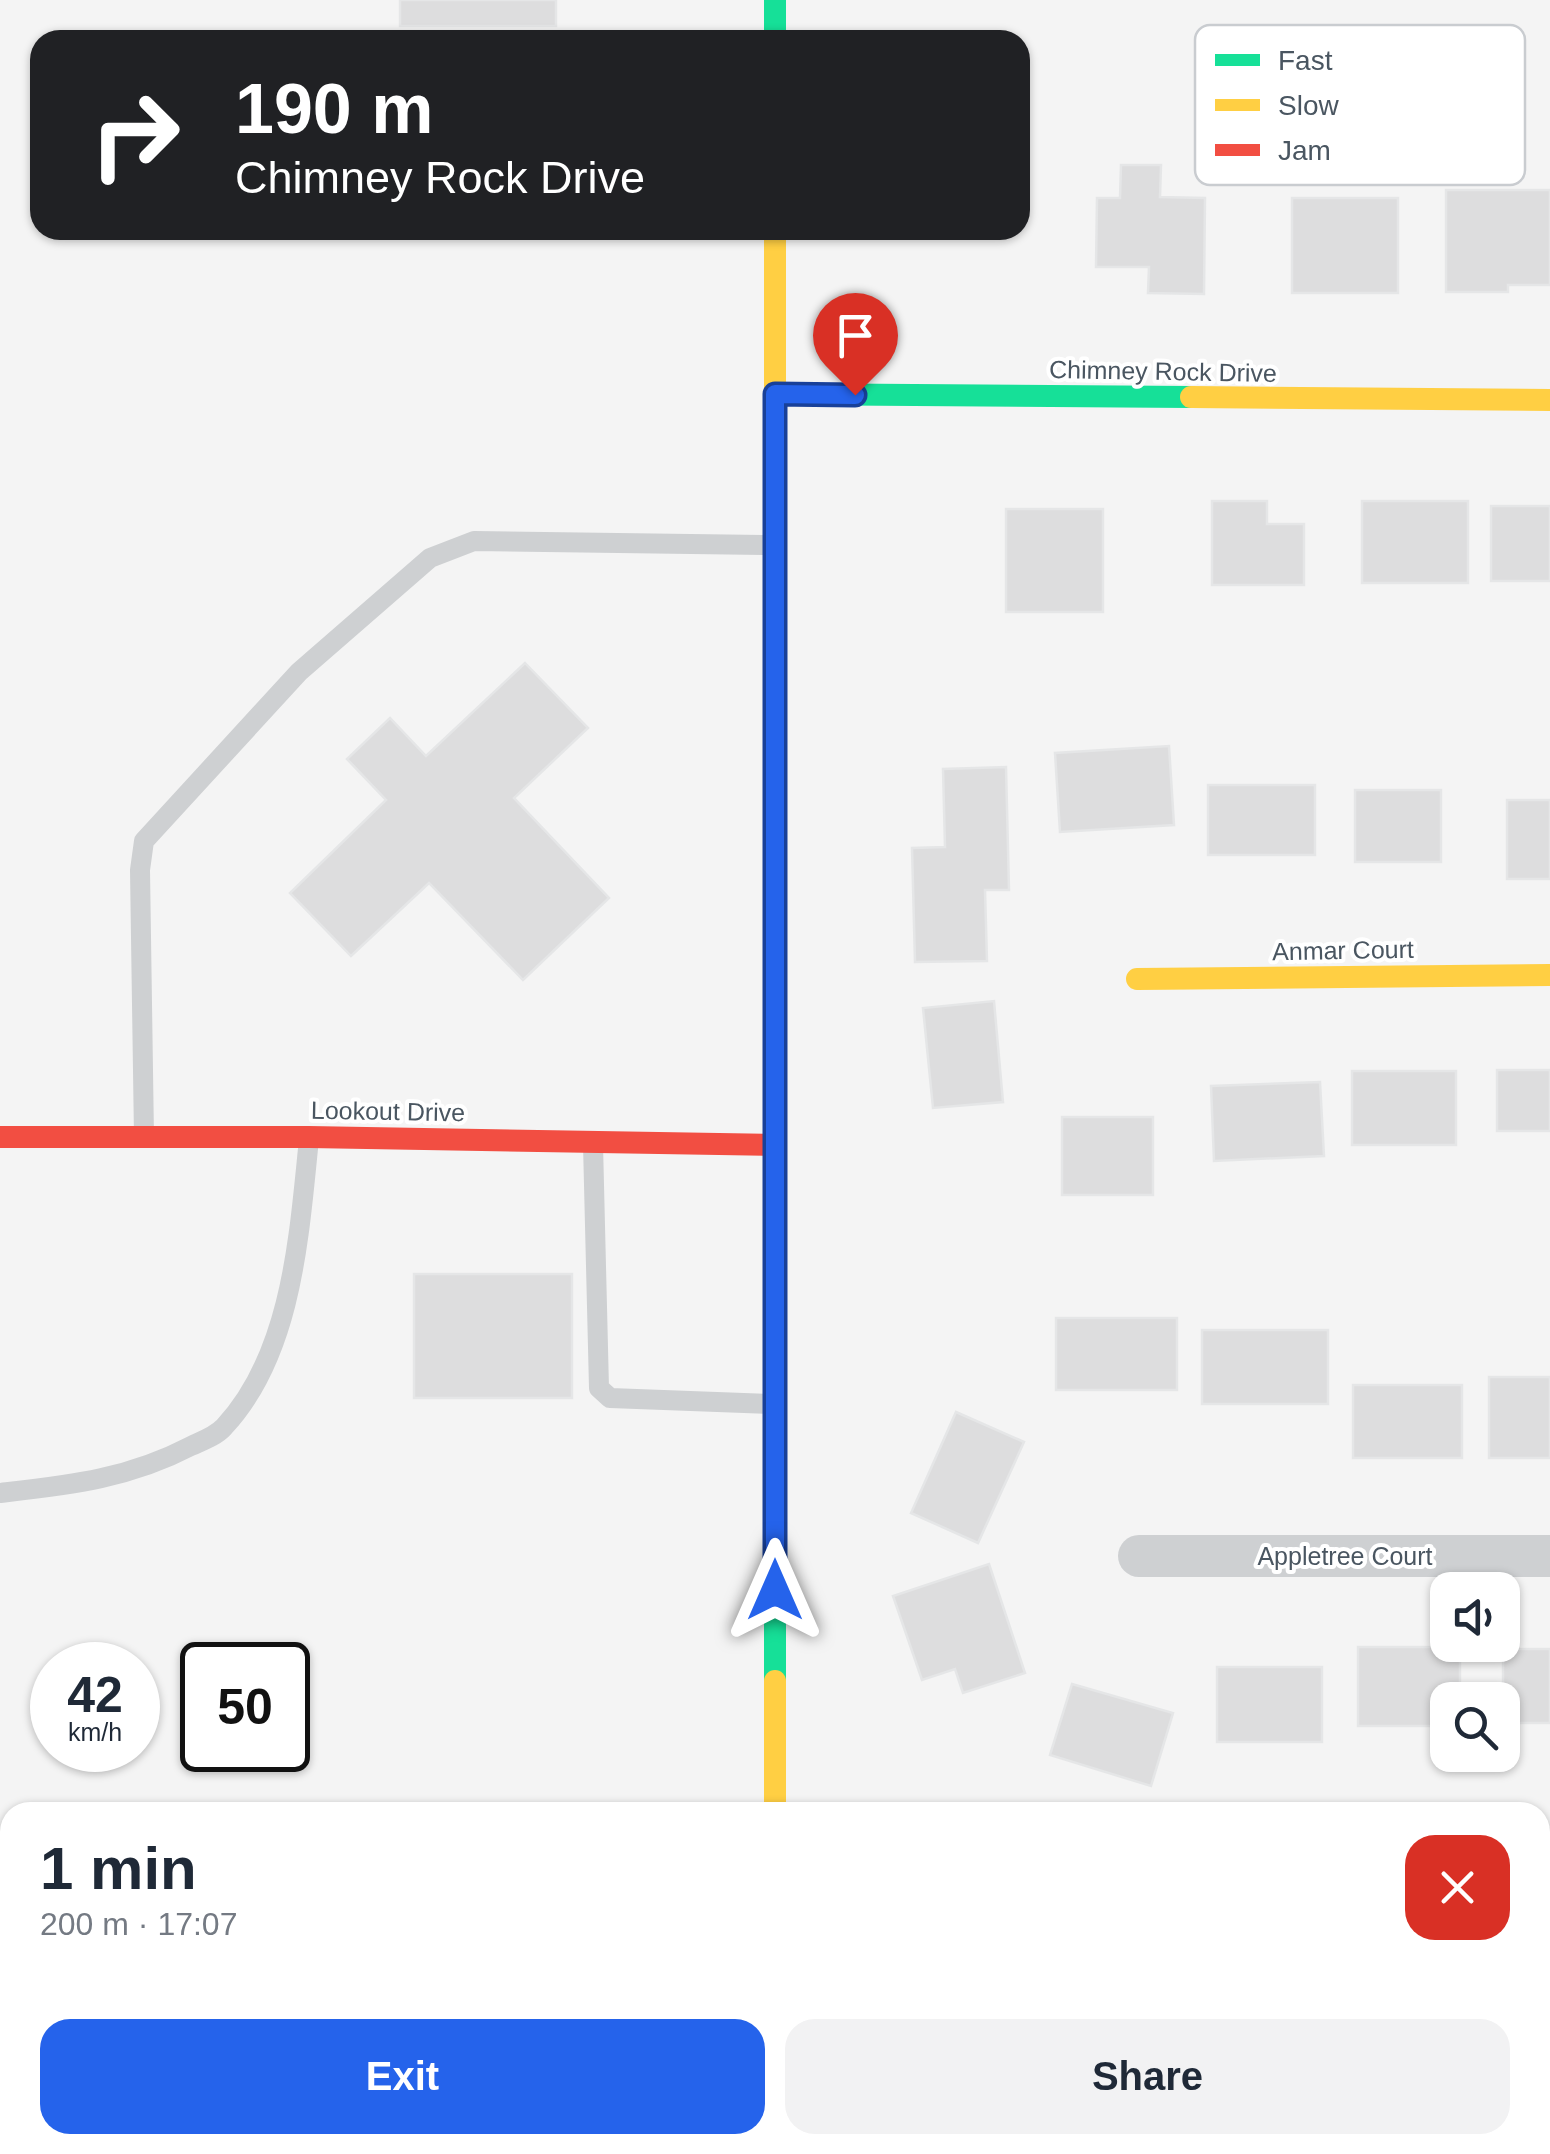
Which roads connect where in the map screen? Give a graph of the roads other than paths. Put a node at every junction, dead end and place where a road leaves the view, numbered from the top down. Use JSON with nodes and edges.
{"nodes":[{"id":1,"x":775,"y":0,"type":"edge"},
{"id":2,"x":775,"y":30,"type":"edge"},
{"id":3,"x":775,"y":240,"type":"edge"},
{"id":4,"x":775,"y":394,"type":"junction"},
{"id":5,"x":1550,"y":400,"type":"edge"},
{"id":6,"x":775,"y":546,"type":"junction"},
{"id":7,"x":1550,"y":975,"type":"edge"},
{"id":8,"x":1136,"y":979,"type":"dead end"},
{"id":9,"x":0,"y":1136,"type":"edge"},
{"id":10,"x":144,"y":1137,"type":"junction"},
{"id":11,"x":309,"y":1137,"type":"junction"},
{"id":12,"x":593,"y":1142,"type":"junction"},
{"id":13,"x":775,"y":1145,"type":"junction"},
{"id":14,"x":775,"y":1404,"type":"junction"},
{"id":15,"x":0,"y":1494,"type":"edge"},
{"id":16,"x":1140,"y":1556,"type":"dead end"},
{"id":17,"x":1550,"y":1556,"type":"edge"},
{"id":18,"x":775,"y":1802,"type":"edge"}],
"edges":[{"from":1,"to":2,"type":"street"},
{"from":3,"to":4,"type":"street"},
{"from":4,"to":5,"type":"street","name":"Chimney Rock Drive"},
{"from":4,"to":6,"type":"street"},
{"from":6,"to":10,"type":"lane"},
{"from":6,"to":13,"type":"street"},
{"from":7,"to":8,"type":"street","name":"Anmar Court"},
{"from":9,"to":10,"type":"street","name":"Lookout Drive"},
{"from":10,"to":11,"type":"street","name":"Lookout Drive"},
{"from":11,"to":12,"type":"street","name":"Lookout Drive"},
{"from":11,"to":15,"type":"lane"},
{"from":12,"to":13,"type":"street","name":"Lookout Drive"},
{"from":12,"to":14,"type":"lane"},
{"from":13,"to":14,"type":"street"},
{"from":14,"to":18,"type":"street"},
{"from":16,"to":17,"type":"street","name":"Appletree Court"}]}
